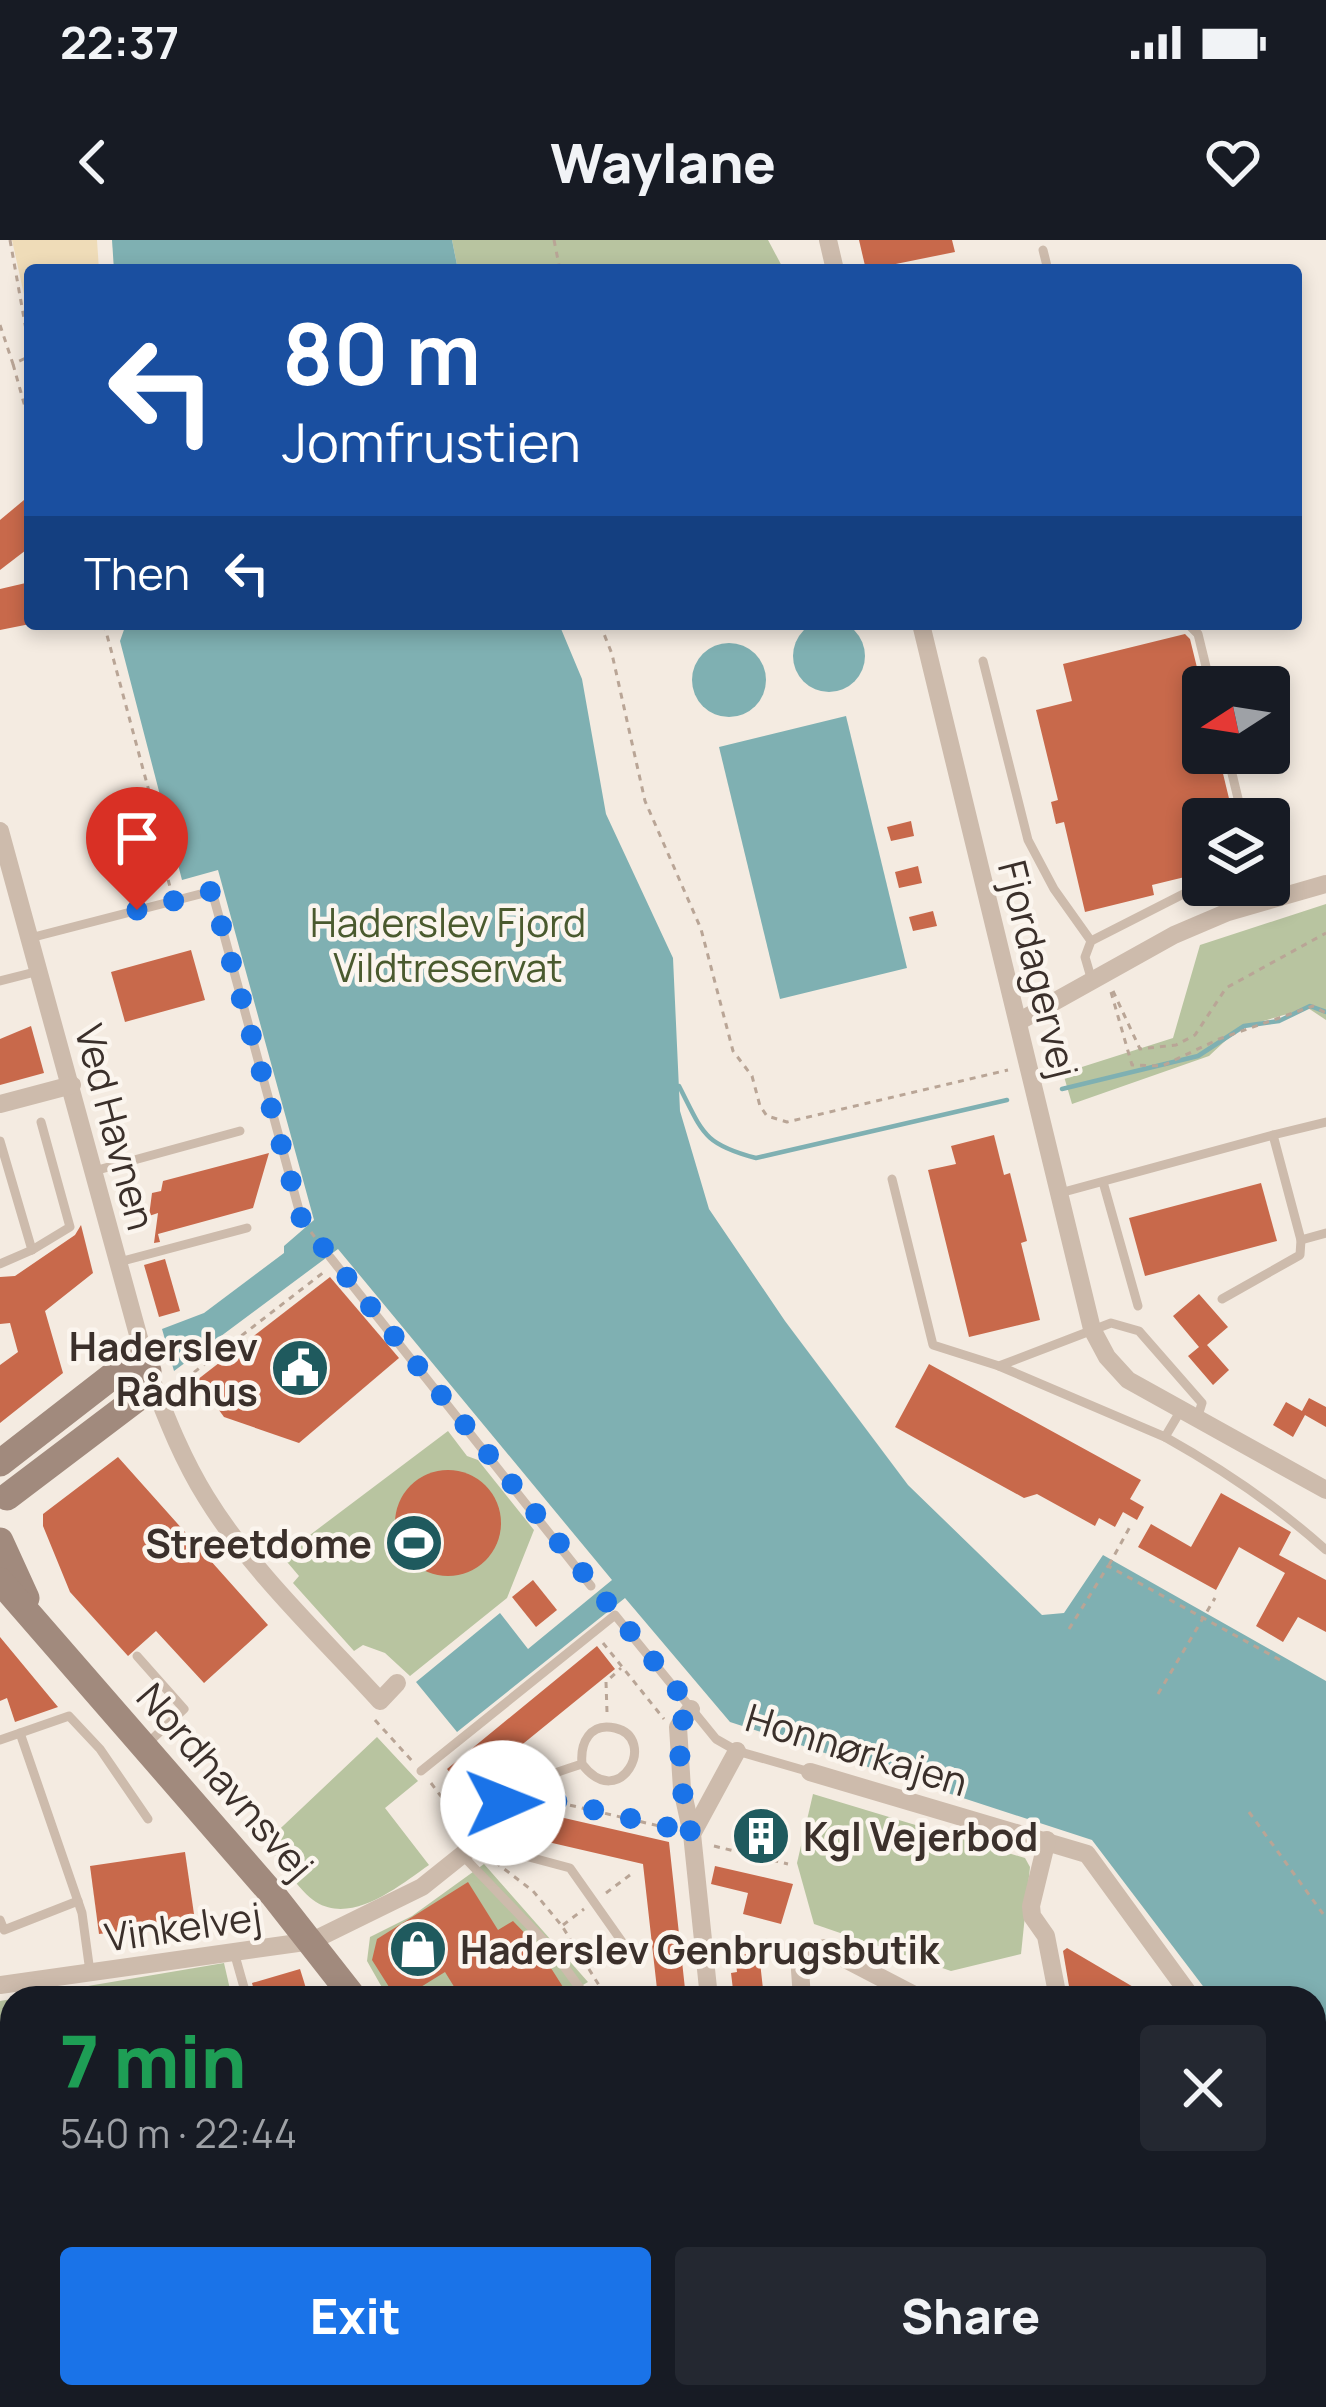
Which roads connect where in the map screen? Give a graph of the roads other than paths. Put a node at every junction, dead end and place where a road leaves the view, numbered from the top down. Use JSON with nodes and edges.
{"nodes":[{"id":1,"x":1043,"y":250,"type":"dead end"},
{"id":2,"x":1046,"y":264,"type":"edge"},
{"id":3,"x":922,"y":630,"type":"edge"},
{"id":4,"x":1194,"y":630,"type":"edge"},
{"id":5,"x":983,"y":661,"type":"dead end"},
{"id":6,"x":1206,"y":666,"type":"edge"},
{"id":7,"x":0,"y":830,"type":"edge"},
{"id":8,"x":1326,"y":884,"type":"edge"},
{"id":9,"x":1290,"y":889,"type":"edge"},
{"id":10,"x":1182,"y":895,"type":"edge"},
{"id":11,"x":1235,"y":906,"type":"edge"},
{"id":12,"x":30,"y":938,"type":"junction"},
{"id":13,"x":1091,"y":941,"type":"junction"},
{"id":14,"x":39,"y":971,"type":"junction"},
{"id":15,"x":1099,"y":977,"type":"junction"},
{"id":16,"x":0,"y":981,"type":"edge"},
{"id":17,"x":1018,"y":1022,"type":"junction"},
{"id":18,"x":72,"y":1085,"type":"junction"},
{"id":19,"x":0,"y":1104,"type":"edge"},
{"id":20,"x":41,"y":1122,"type":"dead end"},
{"id":21,"x":1326,"y":1122,"type":"edge"},
{"id":22,"x":240,"y":1131,"type":"dead end"},
{"id":23,"x":1273,"y":1135,"type":"junction"},
{"id":24,"x":0,"y":1142,"type":"edge"},
{"id":25,"x":94,"y":1171,"type":"junction"},
{"id":26,"x":892,"y":1178,"type":"dead end"},
{"id":27,"x":1103,"y":1182,"type":"junction"},
{"id":28,"x":1060,"y":1193,"type":"junction"},
{"id":29,"x":302,"y":1221,"type":"road end"},
{"id":30,"x":248,"y":1228,"type":"dead end"},
{"id":31,"x":1326,"y":1233,"type":"edge"},
{"id":32,"x":1301,"y":1240,"type":"junction"},
{"id":33,"x":32,"y":1250,"type":"junction"},
{"id":34,"x":333,"y":1260,"type":"road end"},
{"id":35,"x":118,"y":1262,"type":"junction"},
{"id":36,"x":0,"y":1264,"type":"edge"},
{"id":37,"x":1222,"y":1299,"type":"dead end"},
{"id":38,"x":1138,"y":1306,"type":"dead end"},
{"id":39,"x":1092,"y":1329,"type":"junction"},
{"id":40,"x":999,"y":1366,"type":"junction"},
{"id":41,"x":148,"y":1371,"type":"junction"},
{"id":42,"x":1189,"y":1414,"type":"junction"},
{"id":43,"x":1165,"y":1437,"type":"junction"},
{"id":44,"x":0,"y":1463,"type":"edge"},
{"id":45,"x":1326,"y":1490,"type":"edge"},
{"id":46,"x":4,"y":1491,"type":"edge"},
{"id":47,"x":0,"y":1541,"type":"edge"},
{"id":48,"x":1326,"y":1550,"type":"edge"},
{"id":49,"x":0,"y":1580,"type":"edge"},
{"id":50,"x":591,"y":1586,"type":"dead end"},
{"id":51,"x":35,"y":1618,"type":"junction"},
{"id":52,"x":137,"y":1656,"type":"dead end"},
{"id":53,"x":397,"y":1683,"type":"dead end"},
{"id":54,"x":692,"y":1709,"type":"junction"},
{"id":55,"x":20,"y":1733,"type":"junction"},
{"id":56,"x":0,"y":1740,"type":"edge"},
{"id":57,"x":144,"y":1747,"type":"junction"},
{"id":58,"x":737,"y":1750,"type":"junction"},
{"id":59,"x":582,"y":1764,"type":"junction"},
{"id":60,"x":421,"y":1772,"type":"dead end"},
{"id":61,"x":810,"y":1772,"type":"joint"},
{"id":62,"x":148,"y":1819,"type":"dead end"},
{"id":63,"x":488,"y":1834,"type":"junction"},
{"id":64,"x":692,"y":1838,"type":"junction"},
{"id":65,"x":1056,"y":1842,"type":"junction"},
{"id":66,"x":463,"y":1856,"type":"junction"},
{"id":67,"x":78,"y":1901,"type":"junction"},
{"id":68,"x":0,"y":1920,"type":"edge"},
{"id":69,"x":312,"y":1941,"type":"junction"},
{"id":70,"x":234,"y":1952,"type":"junction"},
{"id":71,"x":638,"y":1963,"type":"dead end"},
{"id":72,"x":90,"y":1972,"type":"junction"},
{"id":73,"x":0,"y":1985,"type":"edge"},
{"id":74,"x":244,"y":1986,"type":"edge"},
{"id":75,"x":345,"y":1986,"type":"edge"},
{"id":76,"x":578,"y":1986,"type":"edge"},
{"id":77,"x":708,"y":1986,"type":"edge"},
{"id":78,"x":801,"y":1986,"type":"edge"},
{"id":79,"x":897,"y":1986,"type":"edge"},
{"id":80,"x":1056,"y":1986,"type":"edge"},
{"id":81,"x":1183,"y":1986,"type":"edge"}],
"edges":[{"from":1,"to":2,"type":"lane"},
{"from":3,"to":17,"type":"street","name":"Fjordagervej"},
{"from":4,"to":6,"type":"lane"},
{"from":5,"to":13,"type":"lane"},
{"from":7,"to":12,"type":"street","name":"Ved Havnen"},
{"from":8,"to":9,"type":"street"},
{"from":10,"to":13,"type":"lane"},
{"from":11,"to":15,"type":"street"},
{"from":12,"to":14,"type":"street","name":"Ved Havnen"},
{"from":12,"to":29,"type":"lane"},
{"from":13,"to":15,"type":"lane"},
{"from":14,"to":16,"type":"lane"},
{"from":14,"to":18,"type":"street","name":"Ved Havnen"},
{"from":15,"to":17,"type":"street"},
{"from":17,"to":28,"type":"street","name":"Fjordagervej"},
{"from":18,"to":19,"type":"street"},
{"from":18,"to":25,"type":"street","name":"Ved Havnen"},
{"from":20,"to":33,"type":"lane"},
{"from":21,"to":23,"type":"lane"},
{"from":22,"to":25,"type":"lane"},
{"from":23,"to":27,"type":"lane"},
{"from":23,"to":32,"type":"lane"},
{"from":24,"to":33,"type":"lane"},
{"from":25,"to":35,"type":"street","name":"Ved Havnen"},
{"from":26,"to":40,"type":"lane"},
{"from":27,"to":28,"type":"lane"},
{"from":27,"to":38,"type":"lane"},
{"from":28,"to":39,"type":"street","name":"Fjordagervej"},
{"from":30,"to":35,"type":"lane"},
{"from":31,"to":32,"type":"lane"},
{"from":32,"to":37,"type":"lane"},
{"from":33,"to":36,"type":"lane"},
{"from":34,"to":50,"type":"lane"},
{"from":35,"to":41,"type":"street","name":"Ved Havnen"},
{"from":39,"to":40,"type":"lane"},
{"from":39,"to":42,"type":"street","name":"Fjordagervej"},
{"from":39,"to":42,"type":"lane"},
{"from":40,"to":43,"type":"lane"},
{"from":41,"to":44,"type":"street"},
{"from":41,"to":46,"type":"street"},
{"from":41,"to":53,"type":"street","name":"Ved Havnen"},
{"from":42,"to":43,"type":"lane"},
{"from":42,"to":45,"type":"street","name":"Fjordagervej"},
{"from":43,"to":48,"type":"lane"},
{"from":46,"to":47,"type":"street"},
{"from":47,"to":51,"type":"street","name":"Nordhavnsvej"},
{"from":49,"to":51,"type":"street","name":"Nordhavnsvej"},
{"from":51,"to":57,"type":"street","name":"Nordhavnsvej"},
{"from":52,"to":57,"type":"lane"},
{"from":54,"to":58,"type":"lane","name":"Honnørkajen"},
{"from":54,"to":60,"type":"lane","name":"Honnørkajen"},
{"from":54,"to":64,"type":"street"},
{"from":55,"to":56,"type":"lane"},
{"from":55,"to":62,"type":"lane"},
{"from":55,"to":67,"type":"lane"},
{"from":57,"to":69,"type":"street","name":"Nordhavnsvej"},
{"from":58,"to":61,"type":"lane","name":"Honnørkajen"},
{"from":58,"to":64,"type":"street"},
{"from":59,"to":59,"type":"lane"},
{"from":59,"to":63,"type":"lane","name":"Vinkelvej"},
{"from":61,"to":65,"type":"street","name":"Honnørkajen"},
{"from":63,"to":66,"type":"street","name":"Vinkelvej"},
{"from":63,"to":71,"type":"lane"},
{"from":64,"to":77,"type":"street"},
{"from":65,"to":80,"type":"street"},
{"from":65,"to":81,"type":"street"},
{"from":66,"to":69,"type":"street","name":"Vinkelvej"},
{"from":66,"to":76,"type":"lane"},
{"from":67,"to":68,"type":"lane"},
{"from":67,"to":72,"type":"lane"},
{"from":69,"to":70,"type":"street","name":"Vinkelvej"},
{"from":69,"to":75,"type":"street","name":"Nordhavnsvej"},
{"from":70,"to":72,"type":"street","name":"Vinkelvej"},
{"from":70,"to":74,"type":"lane"},
{"from":72,"to":73,"type":"street","name":"Vinkelvej"},
{"from":78,"to":79,"type":"street"}]}
